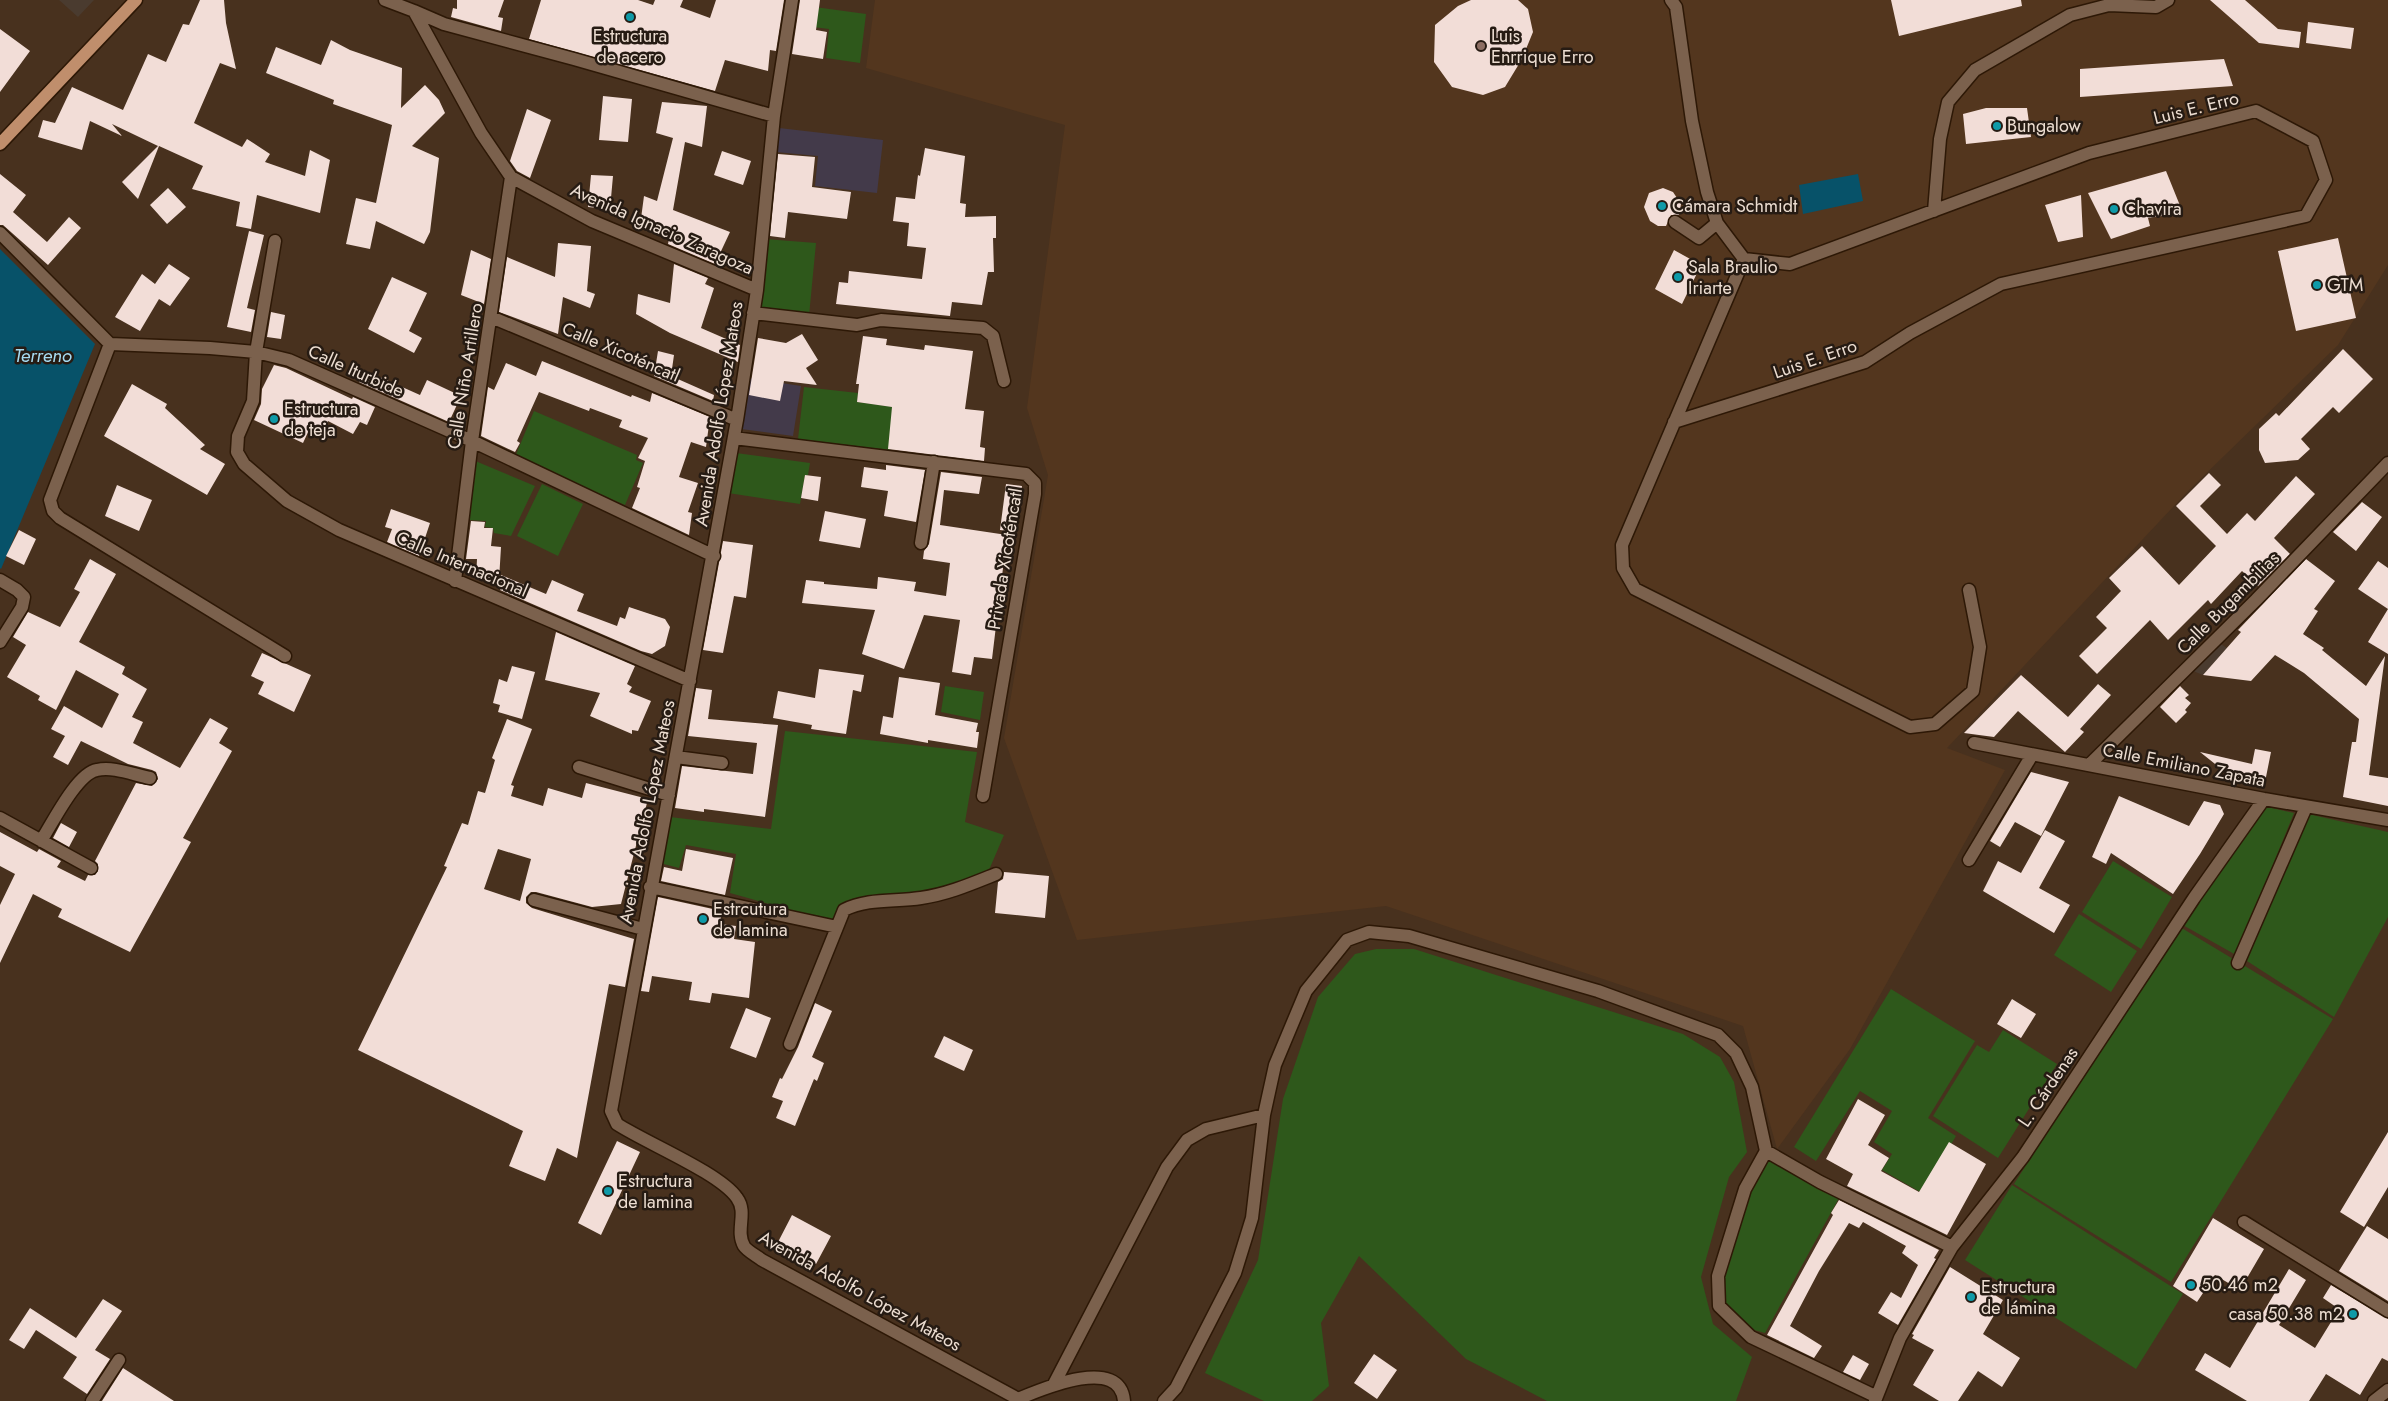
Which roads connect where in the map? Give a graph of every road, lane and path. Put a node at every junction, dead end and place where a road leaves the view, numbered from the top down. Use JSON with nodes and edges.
{"nodes":[{"id":1,"x":136,"y":0,"type":"edge"},
{"id":2,"x":385,"y":0,"type":"edge"},
{"id":3,"x":792,"y":0,"type":"edge"},
{"id":4,"x":1672,"y":0,"type":"edge"},
{"id":5,"x":2168,"y":0,"type":"edge"},
{"id":6,"x":414,"y":11,"type":"junction"},
{"id":7,"x":774,"y":116,"type":"junction"},
{"id":8,"x":0,"y":144,"type":"edge"},
{"id":9,"x":511,"y":177,"type":"junction"},
{"id":10,"x":1934,"y":211,"type":"junction"},
{"id":11,"x":1675,"y":222,"type":"dead end"},
{"id":12,"x":1717,"y":223,"type":"junction"},
{"id":13,"x":0,"y":233,"type":"edge"},
{"id":14,"x":275,"y":241,"type":"dead end"},
{"id":15,"x":1744,"y":259,"type":"junction"},
{"id":16,"x":757,"y":290,"type":"junction"},
{"id":17,"x":753,"y":314,"type":"junction"},
{"id":18,"x":491,"y":317,"type":"junction"},
{"id":19,"x":110,"y":344,"type":"junction"},
{"id":20,"x":256,"y":352,"type":"junction"},
{"id":21,"x":1004,"y":380,"type":"dead end"},
{"id":22,"x":738,"y":420,"type":"junction"},
{"id":23,"x":1674,"y":422,"type":"junction"},
{"id":24,"x":734,"y":438,"type":"junction"},
{"id":25,"x":472,"y":441,"type":"junction"},
{"id":26,"x":934,"y":462,"type":"junction"},
{"id":27,"x":2388,"y":463,"type":"edge"},
{"id":28,"x":920,"y":543,"type":"dead end"},
{"id":29,"x":714,"y":556,"type":"junction"},
{"id":30,"x":0,"y":580,"type":"edge"},
{"id":31,"x":455,"y":581,"type":"junction"},
{"id":32,"x":1970,"y":590,"type":"dead end"},
{"id":33,"x":0,"y":642,"type":"edge"},
{"id":34,"x":285,"y":656,"type":"dead end"},
{"id":35,"x":690,"y":681,"type":"junction"},
{"id":36,"x":1974,"y":743,"type":"dead end"},
{"id":37,"x":2032,"y":755,"type":"junction"},
{"id":38,"x":676,"y":757,"type":"junction"},
{"id":39,"x":722,"y":763,"type":"dead end"},
{"id":40,"x":2090,"y":764,"type":"junction"},
{"id":41,"x":579,"y":767,"type":"dead end"},
{"id":42,"x":150,"y":778,"type":"dead end"},
{"id":43,"x":668,"y":795,"type":"junction"},
{"id":44,"x":983,"y":796,"type":"dead end"},
{"id":45,"x":2264,"y":799,"type":"junction"},
{"id":46,"x":2306,"y":807,"type":"junction"},
{"id":47,"x":0,"y":818,"type":"edge"},
{"id":48,"x":2388,"y":820,"type":"edge"},
{"id":49,"x":41,"y":842,"type":"junction"},
{"id":50,"x":1969,"y":860,"type":"dead end"},
{"id":51,"x":91,"y":868,"type":"dead end"},
{"id":52,"x":996,"y":874,"type":"dead end"},
{"id":53,"x":650,"y":887,"type":"junction"},
{"id":54,"x":534,"y":900,"type":"dead end"},
{"id":55,"x":837,"y":927,"type":"junction"},
{"id":56,"x":643,"y":929,"type":"junction"},
{"id":57,"x":2238,"y":963,"type":"dead end"},
{"id":58,"x":790,"y":1044,"type":"dead end"},
{"id":59,"x":1264,"y":1115,"type":"junction"},
{"id":60,"x":1766,"y":1151,"type":"junction"},
{"id":61,"x":2244,"y":1222,"type":"dead end"},
{"id":62,"x":1952,"y":1247,"type":"junction"},
{"id":63,"x":2388,"y":1311,"type":"edge"},
{"id":64,"x":119,"y":1360,"type":"dead end"},
{"id":65,"x":1054,"y":1384,"type":"junction"},
{"id":66,"x":2388,"y":1390,"type":"edge"},
{"id":67,"x":1875,"y":1398,"type":"edge"},
{"id":68,"x":1020,"y":1400,"type":"edge"},
{"id":69,"x":92,"y":1401,"type":"edge"},
{"id":70,"x":1124,"y":1401,"type":"edge"},
{"id":71,"x":1164,"y":1401,"type":"edge"},
{"id":72,"x":2374,"y":1401,"type":"edge"}],
"edges":[{"from":1,"to":8,"type":"main road"},
{"from":2,"to":6,"type":"street"},
{"from":3,"to":7,"type":"street","name":"Avenida Adolfo López Mateos"},
{"from":4,"to":12,"type":"street"},
{"from":5,"to":10,"type":"street"},
{"from":6,"to":7,"type":"street"},
{"from":6,"to":9,"type":"street","name":"Avenida Ignacio Zaragoza"},
{"from":7,"to":16,"type":"street","name":"Avenida Adolfo López Mateos"},
{"from":9,"to":16,"type":"street","name":"Avenida Ignacio Zaragoza"},
{"from":9,"to":18,"type":"street","name":"Calle Niño Artillero"},
{"from":10,"to":15,"type":"street","name":"Luis E. Erro"},
{"from":10,"to":23,"type":"street","name":"Luis E. Erro"},
{"from":11,"to":12,"type":"street"},
{"from":12,"to":15,"type":"street"},
{"from":13,"to":19,"type":"street"},
{"from":14,"to":20,"type":"street"},
{"from":15,"to":23,"type":"street"},
{"from":16,"to":17,"type":"street","name":"Avenida Adolfo López Mateos"},
{"from":17,"to":21,"type":"street"},
{"from":17,"to":22,"type":"street","name":"Avenida Adolfo López Mateos"},
{"from":18,"to":22,"type":"street","name":"Calle Xicoténcatl"},
{"from":18,"to":25,"type":"street","name":"Calle Niño Artillero"},
{"from":19,"to":20,"type":"street","name":"Calle Iturbide"},
{"from":19,"to":34,"type":"street"},
{"from":20,"to":25,"type":"street","name":"Calle Iturbide"},
{"from":20,"to":31,"type":"street","name":"Calle Internacional"},
{"from":22,"to":24,"type":"street","name":"Avenida Adolfo López Mateos"},
{"from":23,"to":32,"type":"street"},
{"from":24,"to":26,"type":"street","name":"Privada Xicoténcatl"},
{"from":24,"to":29,"type":"street","name":"Avenida Adolfo López Mateos"},
{"from":25,"to":29,"type":"street","name":"Calle Iturbide"},
{"from":25,"to":31,"type":"street","name":"Calle Niño Artillero"},
{"from":26,"to":28,"type":"street"},
{"from":26,"to":44,"type":"street","name":"Privada Xicoténcatl"},
{"from":27,"to":40,"type":"street","name":"Calle Bugambilias"},
{"from":29,"to":35,"type":"street","name":"Avenida Adolfo López Mateos"},
{"from":30,"to":33,"type":"street"},
{"from":31,"to":35,"type":"street","name":"Calle Internacional"},
{"from":35,"to":38,"type":"street","name":"Avenida Adolfo López Mateos"},
{"from":36,"to":37,"type":"street","name":"Calle Emiliano Zapata"},
{"from":37,"to":40,"type":"street","name":"Calle Emiliano Zapata"},
{"from":37,"to":50,"type":"street"},
{"from":38,"to":39,"type":"street"},
{"from":38,"to":43,"type":"street","name":"Avenida Adolfo López Mateos"},
{"from":40,"to":45,"type":"street","name":"Calle Emiliano Zapata"},
{"from":41,"to":43,"type":"street"},
{"from":42,"to":49,"type":"street"},
{"from":43,"to":53,"type":"street","name":"Avenida Adolfo López Mateos"},
{"from":45,"to":46,"type":"street","name":"Calle Emiliano Zapata"},
{"from":45,"to":62,"type":"street","name":"L. Cárdenas"},
{"from":46,"to":48,"type":"street","name":"Calle Emiliano Zapata"},
{"from":46,"to":57,"type":"street"},
{"from":47,"to":49,"type":"street"},
{"from":49,"to":51,"type":"street"},
{"from":52,"to":55,"type":"street"},
{"from":53,"to":55,"type":"street"},
{"from":53,"to":56,"type":"street","name":"Avenida Adolfo López Mateos"},
{"from":54,"to":56,"type":"street"},
{"from":55,"to":58,"type":"street"},
{"from":56,"to":68,"type":"street","name":"Avenida Adolfo López Mateos"},
{"from":59,"to":60,"type":"street"},
{"from":59,"to":65,"type":"street"},
{"from":59,"to":71,"type":"street"},
{"from":60,"to":62,"type":"street"},
{"from":60,"to":67,"type":"street"},
{"from":61,"to":63,"type":"street"},
{"from":62,"to":67,"type":"street","name":"L. Cárdenas"},
{"from":64,"to":69,"type":"street"},
{"from":65,"to":68,"type":"street"},
{"from":65,"to":70,"type":"street"},
{"from":66,"to":72,"type":"street"}]}
